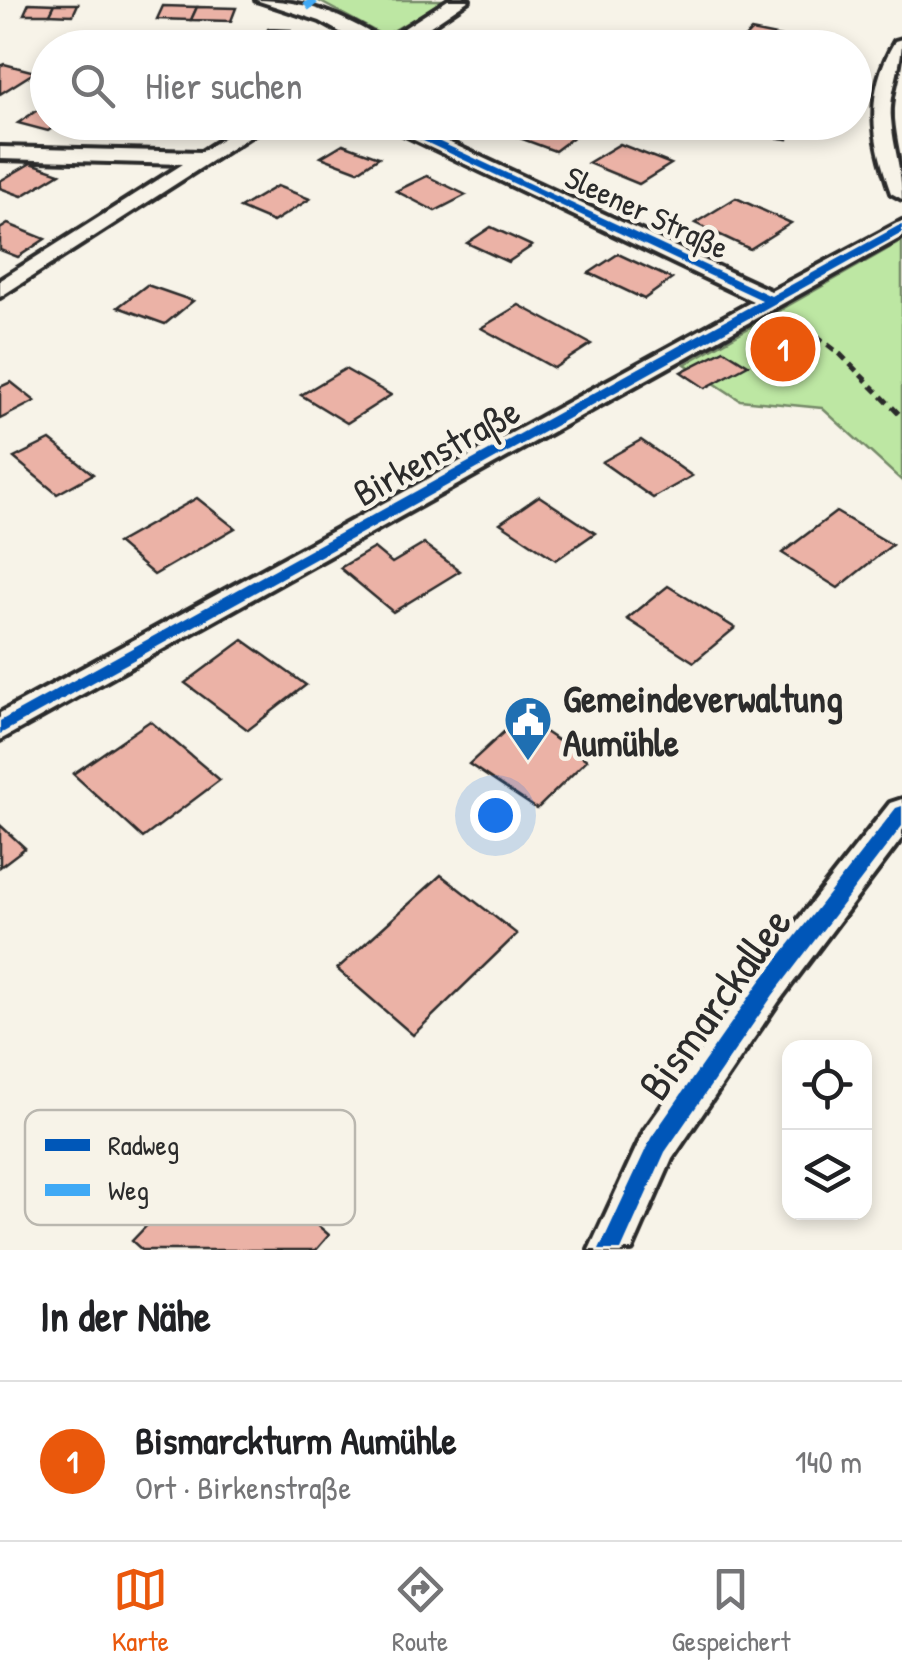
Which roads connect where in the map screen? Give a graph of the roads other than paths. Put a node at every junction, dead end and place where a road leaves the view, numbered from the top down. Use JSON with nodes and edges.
{"nodes":[{"id":1,"x":265,"y":0,"type":"edge"},
{"id":2,"x":460,"y":0,"type":"edge"},
{"id":3,"x":356,"y":30,"type":"edge"},
{"id":4,"x":412,"y":30,"type":"edge"},
{"id":5,"x":902,"y":44,"type":"edge"},
{"id":6,"x":233,"y":140,"type":"edge"},
{"id":7,"x":427,"y":140,"type":"edge"},
{"id":8,"x":0,"y":154,"type":"edge"},
{"id":9,"x":204,"y":158,"type":"junction"},
{"id":10,"x":902,"y":193,"type":"edge"},
{"id":11,"x":902,"y":228,"type":"edge"},
{"id":12,"x":0,"y":290,"type":"edge"},
{"id":13,"x":773,"y":301,"type":"junction"},
{"id":14,"x":0,"y":728,"type":"edge"},
{"id":15,"x":902,"y":813,"type":"edge"},
{"id":16,"x":610,"y":1250,"type":"edge"}],
"edges":[{"from":1,"to":3,"type":"street"},
{"from":2,"to":4,"type":"street"},
{"from":5,"to":10,"type":"street"},
{"from":6,"to":9,"type":"street"},
{"from":7,"to":13,"type":"street","name":"Sleener Straße"},
{"from":8,"to":9,"type":"street"},
{"from":9,"to":12,"type":"street"},
{"from":11,"to":13,"type":"street","name":"Birkenstraße"},
{"from":13,"to":14,"type":"street","name":"Birkenstraße"},
{"from":15,"to":16,"type":"street","name":"Bismarckallee"}]}
